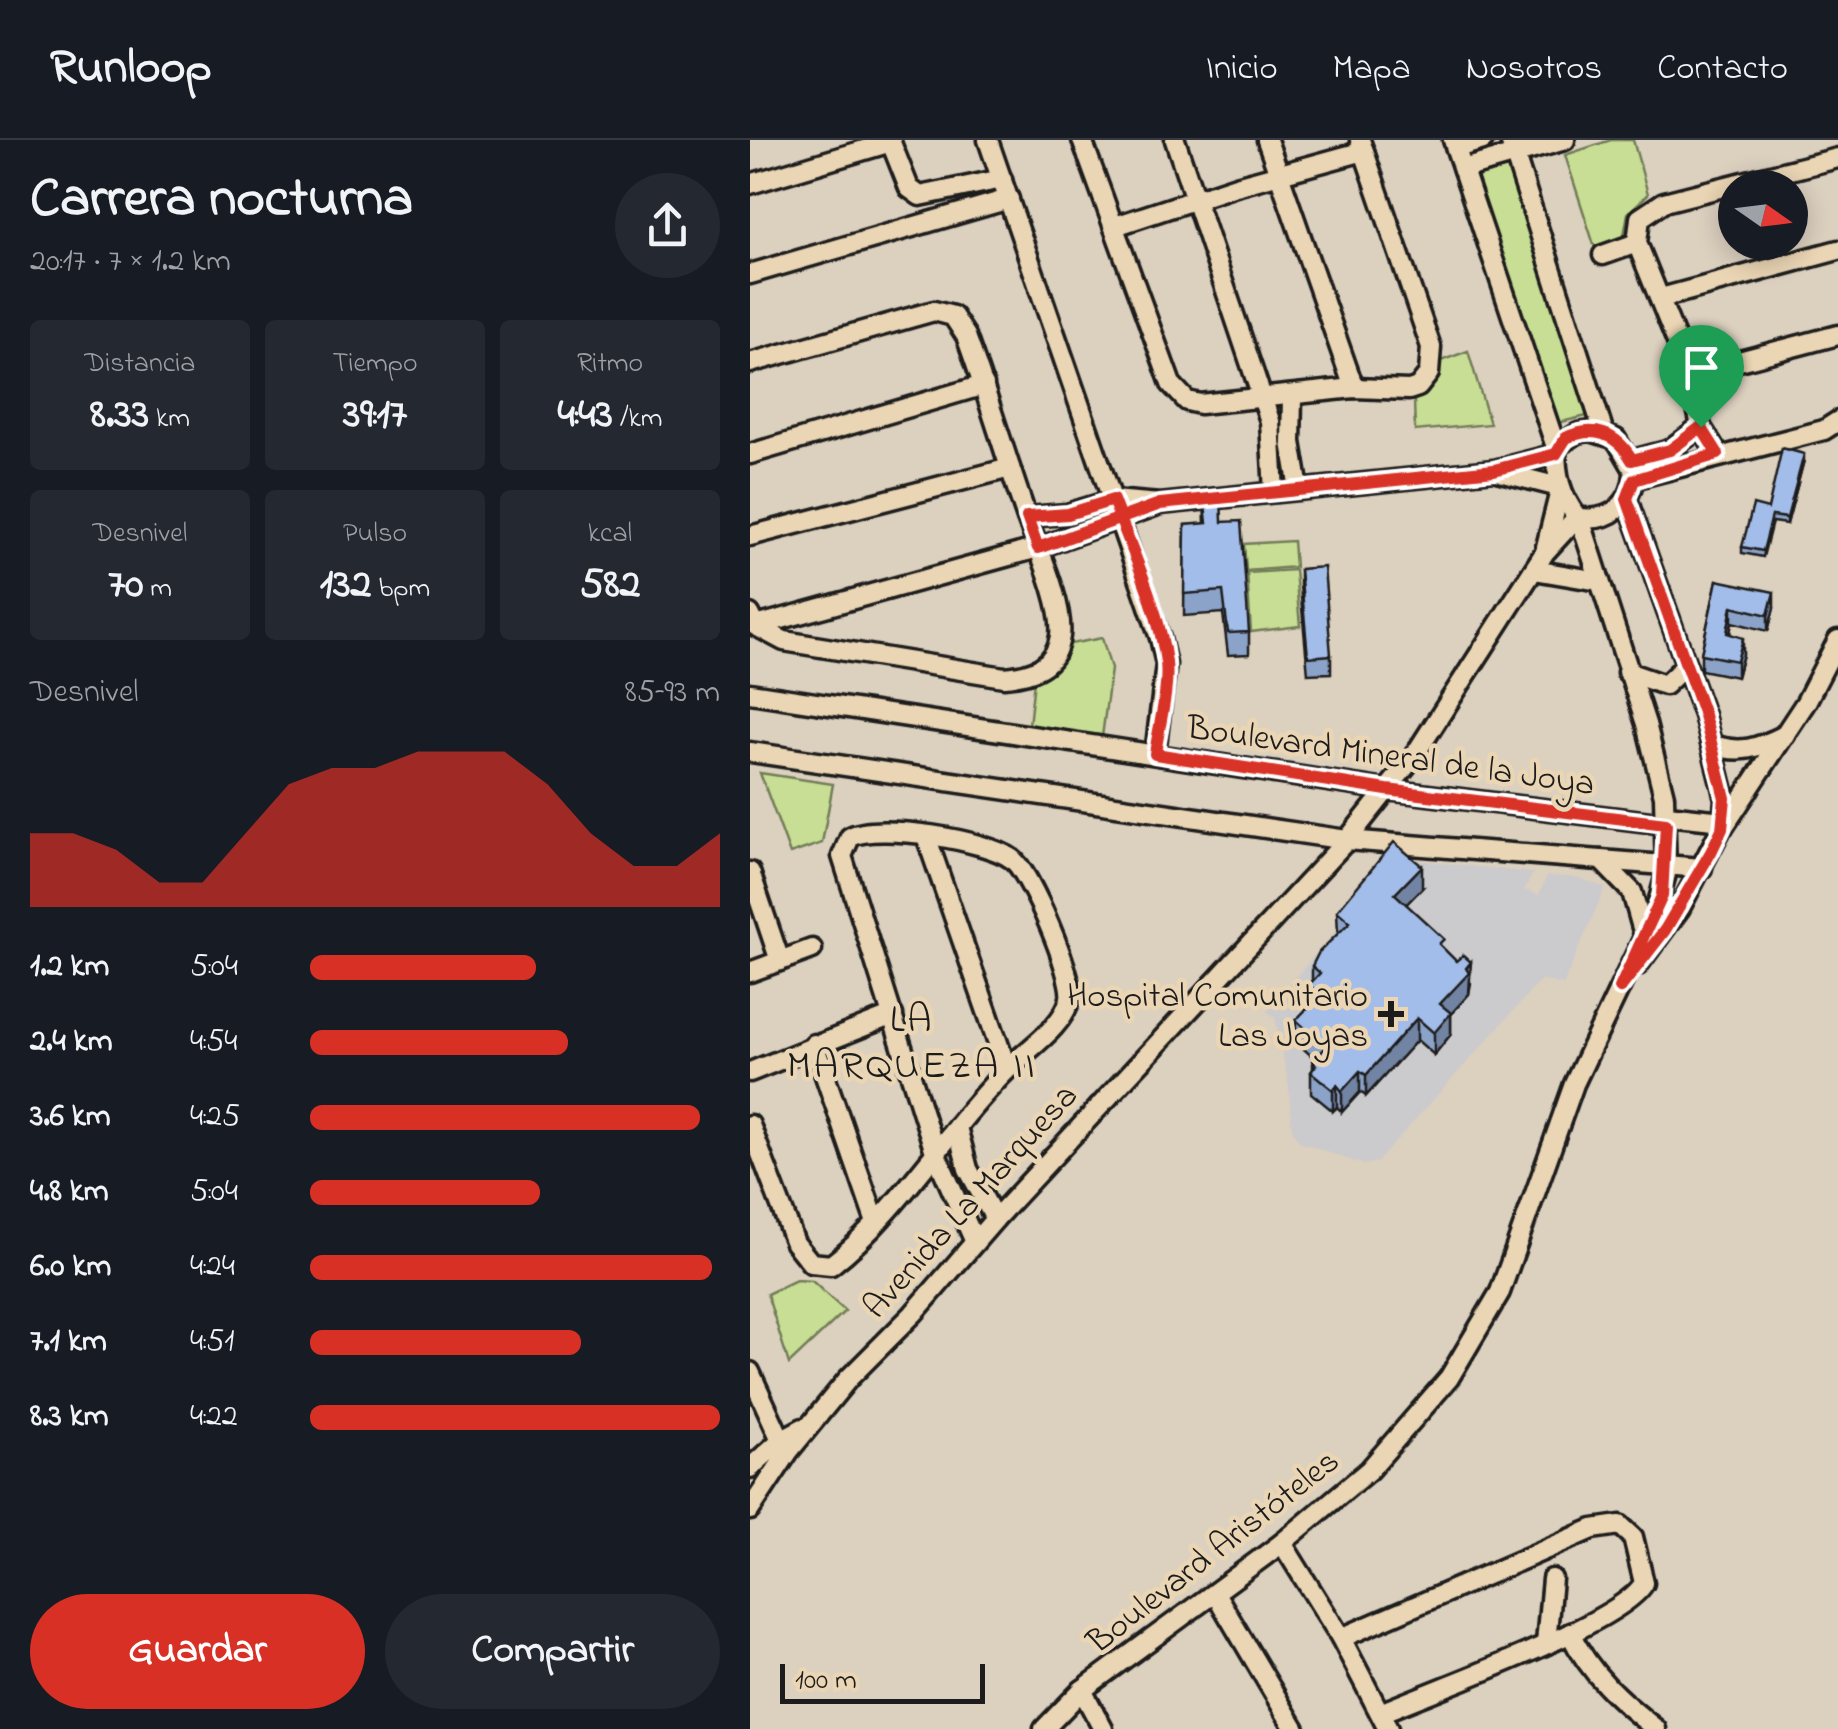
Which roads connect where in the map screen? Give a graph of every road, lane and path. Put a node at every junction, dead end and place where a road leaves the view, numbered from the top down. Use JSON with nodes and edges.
{"nodes":[{"id":1,"x":988,"y":140,"type":"edge"},
{"id":2,"x":1082,"y":140,"type":"edge"},
{"id":3,"x":1174,"y":140,"type":"edge"},
{"id":4,"x":1266,"y":140,"type":"edge"},
{"id":5,"x":1483,"y":140,"type":"edge"},
{"id":6,"x":1565,"y":140,"type":"edge"},
{"id":7,"x":890,"y":141,"type":"edge"},
{"id":8,"x":1454,"y":144,"type":"edge"},
{"id":9,"x":1362,"y":146,"type":"edge"},
{"id":10,"x":1512,"y":146,"type":"edge"},
{"id":11,"x":1838,"y":158,"type":"edge"},
{"id":12,"x":1462,"y":170,"type":"junction"},
{"id":13,"x":1279,"y":174,"type":"junction"},
{"id":14,"x":1002,"y":179,"type":"junction"},
{"id":15,"x":750,"y":184,"type":"edge"},
{"id":16,"x":1009,"y":199,"type":"junction"},
{"id":17,"x":1195,"y":200,"type":"junction"},
{"id":18,"x":1115,"y":226,"type":"junction"},
{"id":19,"x":1637,"y":243,"type":"junction"},
{"id":20,"x":1838,"y":250,"type":"edge"},
{"id":21,"x":1603,"y":255,"type":"dead end"},
{"id":22,"x":750,"y":274,"type":"edge"},
{"id":23,"x":1661,"y":298,"type":"junction"},
{"id":24,"x":1838,"y":336,"type":"edge"},
{"id":25,"x":750,"y":364,"type":"edge"},
{"id":26,"x":1690,"y":374,"type":"junction"},
{"id":27,"x":984,"y":384,"type":"junction"},
{"id":28,"x":1354,"y":388,"type":"junction"},
{"id":29,"x":1292,"y":398,"type":"junction"},
{"id":30,"x":1264,"y":400,"type":"junction"},
{"id":31,"x":1838,"y":421,"type":"edge"},
{"id":32,"x":1701,"y":427,"type":"junction"},
{"id":33,"x":1604,"y":433,"type":"junction"},
{"id":34,"x":1556,"y":450,"type":"junction"},
{"id":35,"x":750,"y":454,"type":"edge"},
{"id":36,"x":1718,"y":454,"type":"junction"},
{"id":37,"x":1632,"y":460,"type":"junction"},
{"id":38,"x":1010,"y":468,"type":"junction"},
{"id":39,"x":1494,"y":470,"type":"junction"},
{"id":40,"x":1634,"y":480,"type":"junction"},
{"id":41,"x":1299,"y":489,"type":"junction"},
{"id":42,"x":1559,"y":489,"type":"junction"},
{"id":43,"x":1274,"y":492,"type":"junction"},
{"id":44,"x":1627,"y":499,"type":"junction"},
{"id":45,"x":1113,"y":500,"type":"junction"},
{"id":46,"x":1160,"y":504,"type":"junction"},
{"id":47,"x":1027,"y":517,"type":"junction"},
{"id":48,"x":1578,"y":518,"type":"junction"},
{"id":49,"x":1120,"y":520,"type":"junction"},
{"id":50,"x":750,"y":536,"type":"edge"},
{"id":51,"x":1038,"y":548,"type":"junction"},
{"id":52,"x":1545,"y":552,"type":"junction"},
{"id":53,"x":1534,"y":570,"type":"junction"},
{"id":54,"x":1599,"y":581,"type":"junction"},
{"id":55,"x":753,"y":620,"type":"edge"},
{"id":56,"x":1838,"y":640,"type":"edge"},
{"id":57,"x":1684,"y":668,"type":"junction"},
{"id":58,"x":1627,"y":672,"type":"junction"},
{"id":59,"x":750,"y":693,"type":"edge"},
{"id":60,"x":1785,"y":735,"type":"junction"},
{"id":61,"x":1711,"y":744,"type":"junction"},
{"id":62,"x":750,"y":752,"type":"edge"},
{"id":63,"x":1155,"y":754,"type":"junction"},
{"id":64,"x":1387,"y":790,"type":"junction"},
{"id":65,"x":1667,"y":819,"type":"junction"},
{"id":66,"x":1722,"y":825,"type":"junction"},
{"id":67,"x":926,"y":836,"type":"junction"},
{"id":68,"x":1347,"y":840,"type":"junction"},
{"id":69,"x":1601,"y":860,"type":"junction"},
{"id":70,"x":1666,"y":862,"type":"junction"},
{"id":71,"x":1702,"y":868,"type":"junction"},
{"id":72,"x":750,"y":872,"type":"edge"},
{"id":73,"x":1644,"y":936,"type":"junction"},
{"id":74,"x":812,"y":949,"type":"dead end"},
{"id":75,"x":780,"y":960,"type":"junction"},
{"id":76,"x":750,"y":972,"type":"edge"},
{"id":77,"x":1620,"y":988,"type":"junction"},
{"id":78,"x":893,"y":1015,"type":"junction"},
{"id":79,"x":814,"y":1044,"type":"junction"},
{"id":80,"x":1007,"y":1070,"type":"junction"},
{"id":81,"x":750,"y":1072,"type":"edge"},
{"id":82,"x":750,"y":1125,"type":"edge"},
{"id":83,"x":957,"y":1127,"type":"junction"},
{"id":84,"x":935,"y":1152,"type":"junction"},
{"id":85,"x":994,"y":1219,"type":"junction"},
{"id":86,"x":875,"y":1220,"type":"junction"},
{"id":87,"x":975,"y":1242,"type":"junction"},
{"id":88,"x":750,"y":1372,"type":"edge"},
{"id":89,"x":812,"y":1423,"type":"junction"},
{"id":90,"x":781,"y":1440,"type":"junction"},
{"id":91,"x":753,"y":1460,"type":"edge"},
{"id":92,"x":750,"y":1510,"type":"edge"},
{"id":93,"x":1282,"y":1544,"type":"junction"},
{"id":94,"x":1552,"y":1579,"type":"dead end"},
{"id":95,"x":1215,"y":1593,"type":"junction"},
{"id":96,"x":1570,"y":1633,"type":"junction"},
{"id":97,"x":1341,"y":1638,"type":"junction"},
{"id":98,"x":1546,"y":1643,"type":"junction"},
{"id":99,"x":1082,"y":1690,"type":"junction"},
{"id":100,"x":1385,"y":1720,"type":"edge"},
{"id":101,"x":1044,"y":1729,"type":"edge"},
{"id":102,"x":1104,"y":1729,"type":"edge"},
{"id":103,"x":1295,"y":1729,"type":"edge"},
{"id":104,"x":1656,"y":1729,"type":"edge"}],
"edges":[{"from":1,"to":14,"type":"street"},
{"from":2,"to":18,"type":"street"},
{"from":3,"to":17,"type":"street"},
{"from":4,"to":13,"type":"street"},
{"from":5,"to":8,"type":"street"},
{"from":6,"to":10,"type":"street"},
{"from":7,"to":14,"type":"street"},
{"from":7,"to":15,"type":"street"},
{"from":8,"to":12,"type":"street"},
{"from":9,"to":13,"type":"street"},
{"from":9,"to":28,"type":"street"},
{"from":10,"to":12,"type":"street"},
{"from":10,"to":33,"type":"street"},
{"from":11,"to":19,"type":"street"},
{"from":12,"to":34,"type":"street"},
{"from":13,"to":17,"type":"street"},
{"from":13,"to":28,"type":"street"},
{"from":14,"to":16,"type":"street"},
{"from":16,"to":22,"type":"street"},
{"from":16,"to":45,"type":"street"},
{"from":17,"to":18,"type":"street"},
{"from":17,"to":30,"type":"street"},
{"from":18,"to":30,"type":"street"},
{"from":19,"to":21,"type":"street"},
{"from":19,"to":23,"type":"street"},
{"from":20,"to":23,"type":"street"},
{"from":23,"to":26,"type":"street"},
{"from":24,"to":26,"type":"street"},
{"from":25,"to":27,"type":"street"},
{"from":26,"to":32,"type":"street"},
{"from":27,"to":35,"type":"street"},
{"from":27,"to":38,"type":"street"},
{"from":28,"to":29,"type":"street"},
{"from":29,"to":30,"type":"street"},
{"from":29,"to":41,"type":"street"},
{"from":30,"to":43,"type":"street"},
{"from":31,"to":36,"type":"street"},
{"from":32,"to":36,"type":"street"},
{"from":32,"to":37,"type":"street"},
{"from":33,"to":34,"type":"street"},
{"from":33,"to":37,"type":"street"},
{"from":34,"to":39,"type":"street"},
{"from":34,"to":42,"type":"street"},
{"from":36,"to":40,"type":"street"},
{"from":37,"to":40,"type":"street"},
{"from":38,"to":47,"type":"street"},
{"from":38,"to":50,"type":"street"},
{"from":39,"to":41,"type":"street"},
{"from":39,"to":42,"type":"street"},
{"from":40,"to":44,"type":"street"},
{"from":41,"to":43,"type":"street"},
{"from":42,"to":48,"type":"street"},
{"from":42,"to":52,"type":"street","name":"Avenida La Marquesa"},
{"from":43,"to":46,"type":"street"},
{"from":44,"to":48,"type":"street"},
{"from":44,"to":57,"type":"street"},
{"from":45,"to":46,"type":"street"},
{"from":45,"to":47,"type":"street"},
{"from":45,"to":49,"type":"street"},
{"from":46,"to":49,"type":"street"},
{"from":47,"to":51,"type":"street"},
{"from":48,"to":52,"type":"street","name":"Avenida La Marquesa"},
{"from":48,"to":54,"type":"street","name":"Boulevard Aristóteles"},
{"from":49,"to":51,"type":"street"},
{"from":49,"to":63,"type":"street"},
{"from":51,"to":55,"type":"street"},
{"from":51,"to":55,"type":"street"},
{"from":52,"to":53,"type":"street","name":"Avenida La Marquesa"},
{"from":53,"to":54,"type":"street"},
{"from":53,"to":64,"type":"street","name":"Avenida La Marquesa"},
{"from":54,"to":58,"type":"street","name":"Boulevard Aristóteles"},
{"from":56,"to":60,"type":"street","name":"Boulevard Aristóteles"},
{"from":57,"to":58,"type":"street"},
{"from":57,"to":61,"type":"street"},
{"from":58,"to":65,"type":"street","name":"Boulevard Aristóteles"},
{"from":59,"to":63,"type":"street","name":"Boulevard Mineral de la Joya"},
{"from":60,"to":61,"type":"street"},
{"from":60,"to":66,"type":"street","name":"Boulevard Aristóteles"},
{"from":61,"to":66,"type":"street"},
{"from":62,"to":68,"type":"street"},
{"from":63,"to":64,"type":"street","name":"Boulevard Mineral de la Joya"},
{"from":64,"to":65,"type":"street","name":"Boulevard Mineral de la Joya"},
{"from":64,"to":68,"type":"street","name":"Avenida La Marquesa"},
{"from":65,"to":66,"type":"street","name":"Boulevard Mineral de la Joya"},
{"from":65,"to":70,"type":"street","name":"Boulevard Aristóteles"},
{"from":66,"to":71,"type":"street","name":"Boulevard Aristóteles"},
{"from":67,"to":78,"type":"street"},
{"from":67,"to":80,"type":"street"},
{"from":67,"to":80,"type":"street"},
{"from":68,"to":69,"type":"street"},
{"from":68,"to":85,"type":"street","name":"Avenida La Marquesa"},
{"from":69,"to":70,"type":"street"},
{"from":69,"to":73,"type":"street"},
{"from":70,"to":71,"type":"street"},
{"from":70,"to":73,"type":"street","name":"Boulevard Aristóteles"},
{"from":71,"to":77,"type":"street","name":"Boulevard Aristóteles"},
{"from":72,"to":75,"type":"street"},
{"from":73,"to":77,"type":"street","name":"Boulevard Aristóteles"},
{"from":74,"to":75,"type":"street"},
{"from":75,"to":76,"type":"street"},
{"from":77,"to":93,"type":"street","name":"Boulevard Aristóteles"},
{"from":78,"to":79,"type":"street"},
{"from":78,"to":84,"type":"street"},
{"from":79,"to":81,"type":"street"},
{"from":79,"to":86,"type":"street"},
{"from":80,"to":83,"type":"street"},
{"from":82,"to":86,"type":"street"},
{"from":83,"to":84,"type":"street"},
{"from":83,"to":85,"type":"street"},
{"from":84,"to":86,"type":"street"},
{"from":84,"to":87,"type":"street"},
{"from":85,"to":87,"type":"street","name":"Avenida La Marquesa"},
{"from":87,"to":89,"type":"street","name":"Avenida La Marquesa"},
{"from":88,"to":90,"type":"street"},
{"from":89,"to":90,"type":"street"},
{"from":89,"to":92,"type":"street"},
{"from":90,"to":91,"type":"street"},
{"from":93,"to":95,"type":"street","name":"Boulevard Aristóteles"},
{"from":93,"to":97,"type":"street"},
{"from":94,"to":98,"type":"street"},
{"from":95,"to":99,"type":"street","name":"Boulevard Aristóteles"},
{"from":95,"to":103,"type":"street"},
{"from":96,"to":97,"type":"street"},
{"from":96,"to":98,"type":"street"},
{"from":96,"to":104,"type":"street"},
{"from":97,"to":100,"type":"street"},
{"from":98,"to":100,"type":"street"},
{"from":99,"to":101,"type":"street","name":"Boulevard Aristóteles"},
{"from":99,"to":102,"type":"street"}]}
